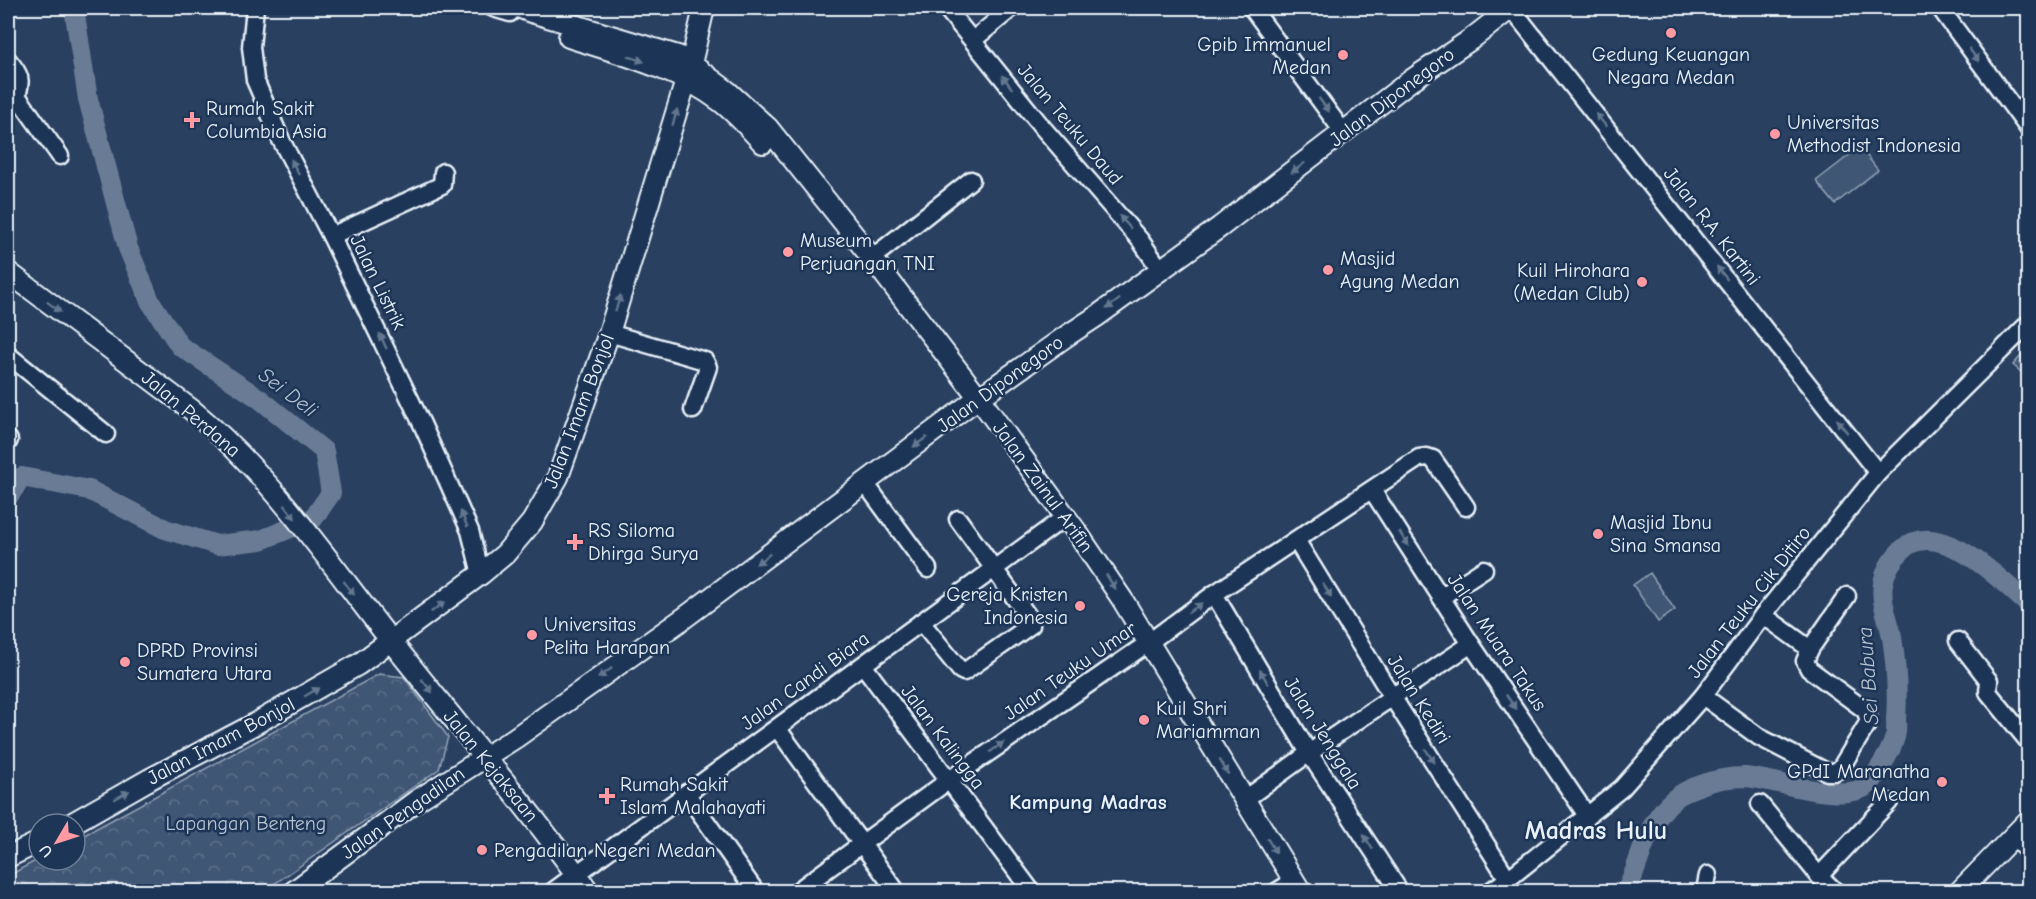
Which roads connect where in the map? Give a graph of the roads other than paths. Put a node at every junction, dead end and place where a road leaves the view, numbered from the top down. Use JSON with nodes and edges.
{"nodes":[{"id":1,"x":255,"y":8,"type":"edge"},
{"id":2,"x":946,"y":8,"type":"edge"},
{"id":3,"x":1012,"y":8,"type":"edge"},
{"id":4,"x":1252,"y":8,"type":"edge"},
{"id":5,"x":1511,"y":8,"type":"edge"},
{"id":6,"x":1940,"y":8,"type":"edge"},
{"id":7,"x":507,"y":9,"type":"edge"},
{"id":8,"x":702,"y":13,"type":"edge"},
{"id":9,"x":973,"y":40,"type":"junction"},
{"id":10,"x":656,"y":49,"type":"junction"},
{"id":11,"x":8,"y":60,"type":"edge"},
{"id":12,"x":689,"y":72,"type":"junction"},
{"id":13,"x":12,"y":100,"type":"edge"},
{"id":14,"x":2028,"y":128,"type":"edge"},
{"id":15,"x":1344,"y":133,"type":"junction"},
{"id":16,"x":60,"y":156,"type":"dead end"},
{"id":17,"x":443,"y":172,"type":"dead end"},
{"id":18,"x":971,"y":180,"type":"dead end"},
{"id":19,"x":331,"y":236,"type":"junction"},
{"id":20,"x":851,"y":241,"type":"junction"},
{"id":21,"x":872,"y":258,"type":"junction"},
{"id":22,"x":1160,"y":269,"type":"junction"},
{"id":23,"x":8,"y":272,"type":"edge"},
{"id":24,"x":2028,"y":324,"type":"edge"},
{"id":25,"x":609,"y":333,"type":"junction"},
{"id":26,"x":8,"y":355,"type":"edge"},
{"id":27,"x":973,"y":403,"type":"junction"},
{"id":28,"x":693,"y":410,"type":"dead end"},
{"id":29,"x":106,"y":434,"type":"dead end"},
{"id":30,"x":1878,"y":472,"type":"junction"},
{"id":31,"x":865,"y":483,"type":"junction"},
{"id":32,"x":1372,"y":490,"type":"junction"},
{"id":33,"x":1466,"y":507,"type":"dead end"},
{"id":34,"x":958,"y":519,"type":"dead end"},
{"id":35,"x":1062,"y":519,"type":"junction"},
{"id":36,"x":1296,"y":540,"type":"junction"},
{"id":37,"x":928,"y":568,"type":"dead end"},
{"id":38,"x":994,"y":568,"type":"junction"},
{"id":39,"x":1484,"y":569,"type":"dead end"},
{"id":40,"x":481,"y":574,"type":"junction"},
{"id":41,"x":1214,"y":594,"type":"junction"},
{"id":42,"x":1846,"y":596,"type":"dead end"},
{"id":43,"x":1441,"y":597,"type":"junction"},
{"id":44,"x":1763,"y":615,"type":"junction"},
{"id":45,"x":921,"y":622,"type":"junction"},
{"id":46,"x":390,"y":641,"type":"junction"},
{"id":47,"x":1958,"y":641,"type":"dead end"},
{"id":48,"x":1148,"y":643,"type":"junction"},
{"id":49,"x":1471,"y":644,"type":"junction"},
{"id":50,"x":1810,"y":649,"type":"junction"},
{"id":51,"x":863,"y":665,"type":"junction"},
{"id":52,"x":1703,"y":696,"type":"junction"},
{"id":53,"x":1393,"y":698,"type":"junction"},
{"id":54,"x":777,"y":728,"type":"junction"},
{"id":55,"x":2028,"y":741,"type":"edge"},
{"id":56,"x":1309,"y":753,"type":"junction"},
{"id":57,"x":486,"y":757,"type":"junction"},
{"id":58,"x":949,"y":780,"type":"junction"},
{"id":59,"x":686,"y":793,"type":"junction"},
{"id":60,"x":1244,"y":800,"type":"junction"},
{"id":61,"x":1888,"y":802,"type":"dead end"},
{"id":62,"x":1760,"y":804,"type":"dead end"},
{"id":63,"x":87,"y":815,"type":"edge"},
{"id":64,"x":1588,"y":817,"type":"junction"},
{"id":65,"x":2028,"y":820,"type":"edge"},
{"id":66,"x":2013,"y":835,"type":"junction"},
{"id":67,"x":862,"y":843,"type":"junction"},
{"id":68,"x":27,"y":849,"type":"edge"},
{"id":69,"x":2028,"y":852,"type":"edge"},
{"id":70,"x":10,"y":859,"type":"edge"},
{"id":71,"x":576,"y":874,"type":"junction"},
{"id":72,"x":1819,"y":876,"type":"junction"},
{"id":73,"x":1509,"y":879,"type":"junction"},
{"id":74,"x":1298,"y":886,"type":"edge"},
{"id":75,"x":293,"y":891,"type":"edge"},
{"id":76,"x":552,"y":891,"type":"edge"},
{"id":77,"x":589,"y":891,"type":"edge"},
{"id":78,"x":756,"y":891,"type":"edge"},
{"id":79,"x":796,"y":891,"type":"edge"},
{"id":80,"x":897,"y":891,"type":"edge"},
{"id":81,"x":1032,"y":891,"type":"edge"},
{"id":82,"x":1276,"y":891,"type":"edge"},
{"id":83,"x":1400,"y":891,"type":"edge"},
{"id":84,"x":1489,"y":891,"type":"edge"},
{"id":85,"x":1836,"y":891,"type":"edge"},
{"id":86,"x":1959,"y":891,"type":"edge"}],
"edges":[{"from":19,"to":1,"type":"street","name":"Jalan Listrik","one_way":true},
{"from":2,"to":9,"type":"street","name":"Jalan Teuku Daud"},
{"from":3,"to":9,"type":"street"},
{"from":4,"to":15,"type":"street","one_way":true},
{"from":5,"to":15,"type":"main road","name":"Jalan Diponegoro"},
{"from":30,"to":5,"type":"street","name":"Jalan R.A. Kartini","one_way":true},
{"from":6,"to":14,"type":"street","one_way":true},
{"from":7,"to":10,"type":"main road"},
{"from":7,"to":12,"type":"main road","one_way":true},
{"from":8,"to":10,"type":"main road"},
{"from":8,"to":12,"type":"main road","name":"Jalan Imam Bonjol"},
{"from":22,"to":9,"type":"street","name":"Jalan Teuku Daud","one_way":true},
{"from":10,"to":12,"type":"main road"},
{"from":11,"to":13,"type":"street"},
{"from":12,"to":20,"type":"main road","name":"Jalan Zainul Arifin"},
{"from":25,"to":12,"type":"main road","name":"Jalan Imam Bonjol","one_way":true},
{"from":13,"to":16,"type":"street"},
{"from":15,"to":22,"type":"main road","name":"Jalan Diponegoro","one_way":true},
{"from":17,"to":19,"type":"street"},
{"from":18,"to":21,"type":"street"},
{"from":40,"to":19,"type":"street","name":"Jalan Listrik","one_way":true},
{"from":20,"to":21,"type":"main road","name":"Jalan Zainul Arifin"},
{"from":20,"to":27,"type":"main road","name":"Jalan Zainul Arifin"},
{"from":21,"to":27,"type":"main road","name":"Jalan Zainul Arifin"},
{"from":22,"to":27,"type":"main road","name":"Jalan Diponegoro","one_way":true},
{"from":23,"to":46,"type":"main road","name":"Jalan Perdana","one_way":true},
{"from":24,"to":30,"type":"street","name":"Jalan Teuku Cik Ditiro"},
{"from":25,"to":28,"type":"street"},
{"from":25,"to":40,"type":"main road","name":"Jalan Imam Bonjol"},
{"from":26,"to":29,"type":"street"},
{"from":27,"to":31,"type":"main road","name":"Jalan Diponegoro","one_way":true},
{"from":27,"to":35,"type":"main road","name":"Jalan Zainul Arifin"},
{"from":30,"to":44,"type":"street","name":"Jalan Teuku Cik Ditiro"},
{"from":31,"to":37,"type":"street"},
{"from":31,"to":57,"type":"main road","name":"Jalan Diponegoro","one_way":true},
{"from":32,"to":33,"type":"street","name":"Jalan Teuku Umar"},
{"from":32,"to":36,"type":"street","name":"Jalan Teuku Umar"},
{"from":32,"to":43,"type":"street","name":"Jalan Muara Takus","one_way":true},
{"from":34,"to":38,"type":"street"},
{"from":35,"to":38,"type":"street","name":"Jalan Candi Biara"},
{"from":35,"to":48,"type":"main road","name":"Jalan Zainul Arifin","one_way":true},
{"from":36,"to":41,"type":"street","name":"Jalan Teuku Umar"},
{"from":36,"to":53,"type":"street","name":"Jalan Kediri","one_way":true},
{"from":38,"to":45,"type":"street","name":"Jalan Candi Biara"},
{"from":38,"to":45,"type":"street"},
{"from":39,"to":43,"type":"street"},
{"from":46,"to":40,"type":"main road","name":"Jalan Imam Bonjol","one_way":true},
{"from":48,"to":41,"type":"street","name":"Jalan Teuku Umar","one_way":true},
{"from":56,"to":41,"type":"street","name":"Jalan Jenggala","one_way":true},
{"from":42,"to":50,"type":"street"},
{"from":43,"to":49,"type":"street","name":"Jalan Muara Takus"},
{"from":44,"to":50,"type":"street"},
{"from":44,"to":52,"type":"street","name":"Jalan Teuku Cik Ditiro"},
{"from":45,"to":51,"type":"street","name":"Jalan Candi Biara"},
{"from":46,"to":57,"type":"main road","name":"Jalan Kejaksaan","one_way":true},
{"from":63,"to":46,"type":"main road","name":"Jalan Imam Bonjol","one_way":true},
{"from":47,"to":55,"type":"street"},
{"from":58,"to":48,"type":"street","name":"Jalan Teuku Umar","one_way":true},
{"from":48,"to":60,"type":"main road","name":"Jalan Zainul Arifin","one_way":true},
{"from":49,"to":53,"type":"street"},
{"from":49,"to":64,"type":"street","name":"Jalan Muara Takus","one_way":true},
{"from":50,"to":52,"type":"street"},
{"from":51,"to":54,"type":"street","name":"Jalan Candi Biara"},
{"from":51,"to":58,"type":"street","name":"Jalan Kalingga"},
{"from":52,"to":64,"type":"street","name":"Jalan Teuku Cik Ditiro"},
{"from":53,"to":56,"type":"street"},
{"from":53,"to":73,"type":"street","name":"Jalan Kediri","one_way":true},
{"from":54,"to":59,"type":"street","name":"Jalan Candi Biara"},
{"from":54,"to":67,"type":"street"},
{"from":56,"to":60,"type":"street"},
{"from":83,"to":56,"type":"street","name":"Jalan Jenggala","one_way":true},
{"from":57,"to":71,"type":"main road","name":"Jalan Kejaksaan"},
{"from":57,"to":75,"type":"main road","name":"Jalan Pengadilan"},
{"from":58,"to":67,"type":"street","name":"Jalan Teuku Umar"},
{"from":58,"to":81,"type":"street","name":"Jalan Kalingga"},
{"from":59,"to":71,"type":"street","name":"Jalan Candi Biara"},
{"from":59,"to":78,"type":"street"},
{"from":60,"to":74,"type":"main road","name":"Jalan Zainul Arifin","one_way":true},
{"from":61,"to":72,"type":"street"},
{"from":62,"to":72,"type":"street"},
{"from":64,"to":73,"type":"street","name":"Jalan Teuku Cik Ditiro"},
{"from":65,"to":66,"type":"main road"},
{"from":66,"to":69,"type":"street"},
{"from":66,"to":86,"type":"main road"},
{"from":67,"to":79,"type":"street","name":"Jalan Teuku Umar"},
{"from":67,"to":80,"type":"street"},
{"from":68,"to":70,"type":"main road"},
{"from":71,"to":76,"type":"street","name":"Jalan Candi Biara"},
{"from":71,"to":77,"type":"main road","name":"Jalan Kejaksaan"},
{"from":72,"to":85,"type":"street"},
{"from":73,"to":84,"type":"street","name":"Jalan Teuku Cik Ditiro"},
{"from":74,"to":82,"type":"street"}]}
